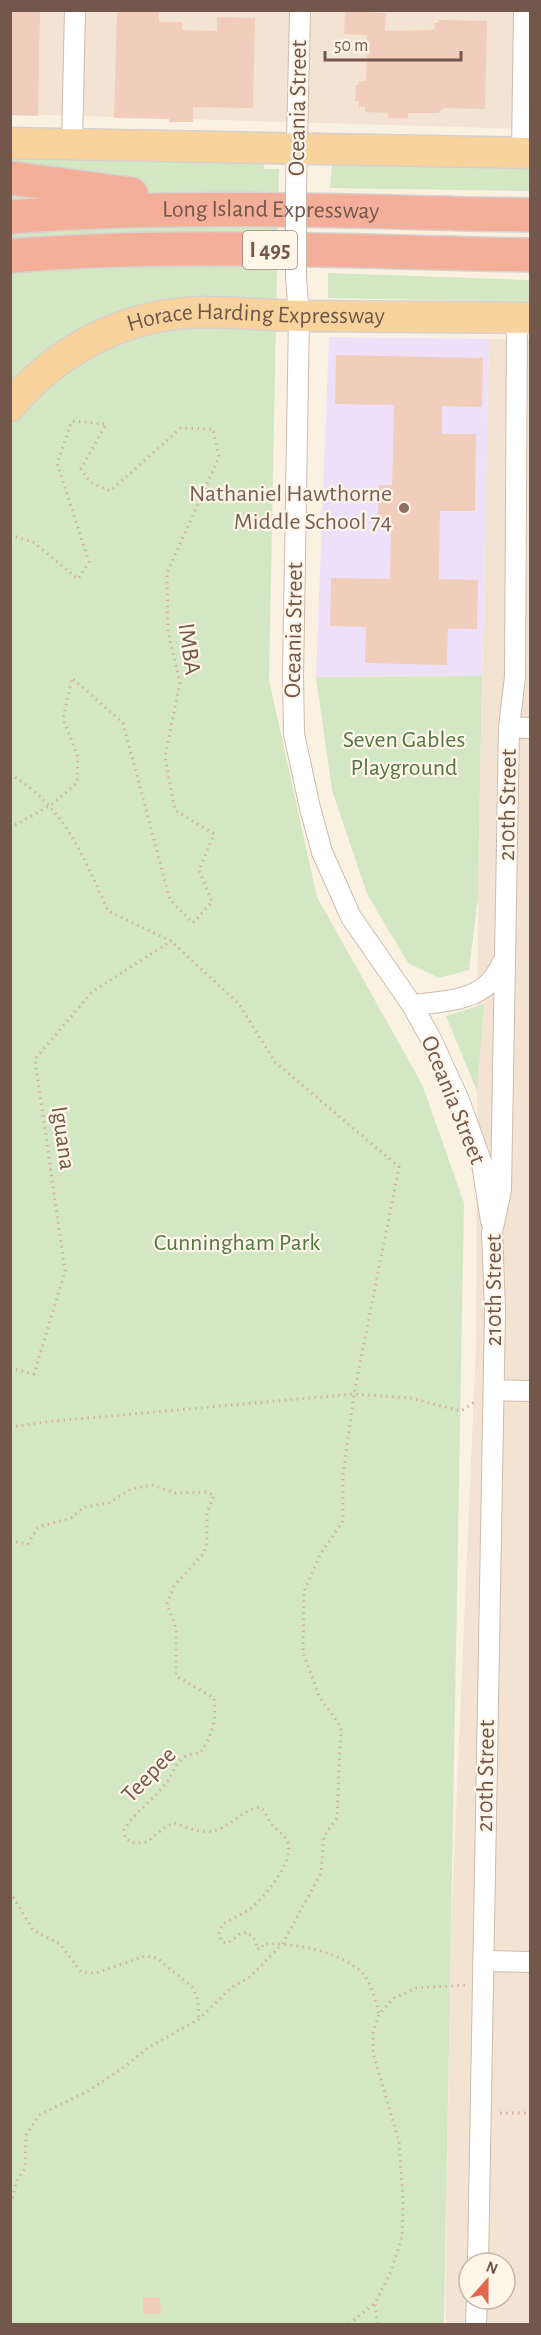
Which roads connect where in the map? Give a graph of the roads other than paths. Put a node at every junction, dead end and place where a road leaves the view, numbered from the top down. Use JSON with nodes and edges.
{"nodes":[{"id":1,"x":75,"y":10,"type":"edge"},
{"id":2,"x":300,"y":10,"type":"edge"},
{"id":3,"x":524,"y":10,"type":"edge"},
{"id":4,"x":10,"y":143,"type":"edge"},
{"id":5,"x":72,"y":144,"type":"junction"},
{"id":6,"x":297,"y":149,"type":"junction"},
{"id":7,"x":526,"y":153,"type":"edge"},
{"id":8,"x":10,"y":178,"type":"edge"},
{"id":9,"x":258,"y":210,"type":"junction"},
{"id":10,"x":531,"y":215,"type":"edge"},
{"id":11,"x":10,"y":217,"type":"edge"},
{"id":12,"x":91,"y":251,"type":"junction"},
{"id":13,"x":531,"y":255,"type":"edge"},
{"id":14,"x":10,"y":256,"type":"edge"},
{"id":15,"x":10,"y":267,"type":"edge"},
{"id":16,"x":299,"y":316,"type":"junction"},
{"id":17,"x":524,"y":318,"type":"edge"},
{"id":18,"x":10,"y":406,"type":"edge"},
{"id":19,"x":509,"y":728,"type":"junction"},
{"id":20,"x":531,"y":728,"type":"edge"},
{"id":21,"x":505,"y":957,"type":"junction"},
{"id":22,"x":412,"y":1005,"type":"junction"},
{"id":23,"x":492,"y":1232,"type":"junction"},
{"id":24,"x":494,"y":1390,"type":"junction"},
{"id":25,"x":531,"y":1391,"type":"edge"},
{"id":26,"x":483,"y":1961,"type":"junction"},
{"id":27,"x":531,"y":1962,"type":"edge"},
{"id":28,"x":478,"y":2251,"type":"edge"}],
"edges":[{"from":1,"to":5,"type":"street"},
{"from":2,"to":6,"type":"street","name":"Oceania Street"},
{"from":3,"to":7,"type":"street"},
{"from":4,"to":5,"type":"main road"},
{"from":5,"to":6,"type":"main road"},
{"from":6,"to":7,"type":"main road"},
{"from":6,"to":16,"type":"street","name":"Oceania Street","bridge":true},
{"from":8,"to":9,"type":"highway"},
{"from":9,"to":10,"type":"highway","name":"Long Island Expressway","number":"I 495"},
{"from":9,"to":11,"type":"highway","name":"Long Island Expressway","number":"I 495"},
{"from":12,"to":13,"type":"highway","name":"Long Island Expressway","number":"I 495"},
{"from":12,"to":14,"type":"highway","name":"Long Island Expressway","number":"I 495"},
{"from":12,"to":15,"type":"highway"},
{"from":16,"to":17,"type":"main road","name":"Horace Harding Expressway"},
{"from":16,"to":18,"type":"main road","name":"Horace Harding Expressway"},
{"from":16,"to":22,"type":"street","name":"Oceania Street"},
{"from":17,"to":19,"type":"street","name":"210th Street"},
{"from":19,"to":20,"type":"street"},
{"from":19,"to":21,"type":"street","name":"210th Street"},
{"from":21,"to":22,"type":"street","name":"Oceania Street"},
{"from":21,"to":23,"type":"street","name":"210th Street"},
{"from":22,"to":23,"type":"street","name":"Oceania Street"},
{"from":23,"to":24,"type":"street","name":"210th Street"},
{"from":24,"to":25,"type":"street"},
{"from":24,"to":26,"type":"street","name":"210th Street"},
{"from":26,"to":27,"type":"street"},
{"from":26,"to":28,"type":"street","name":"210th Street"}]}
